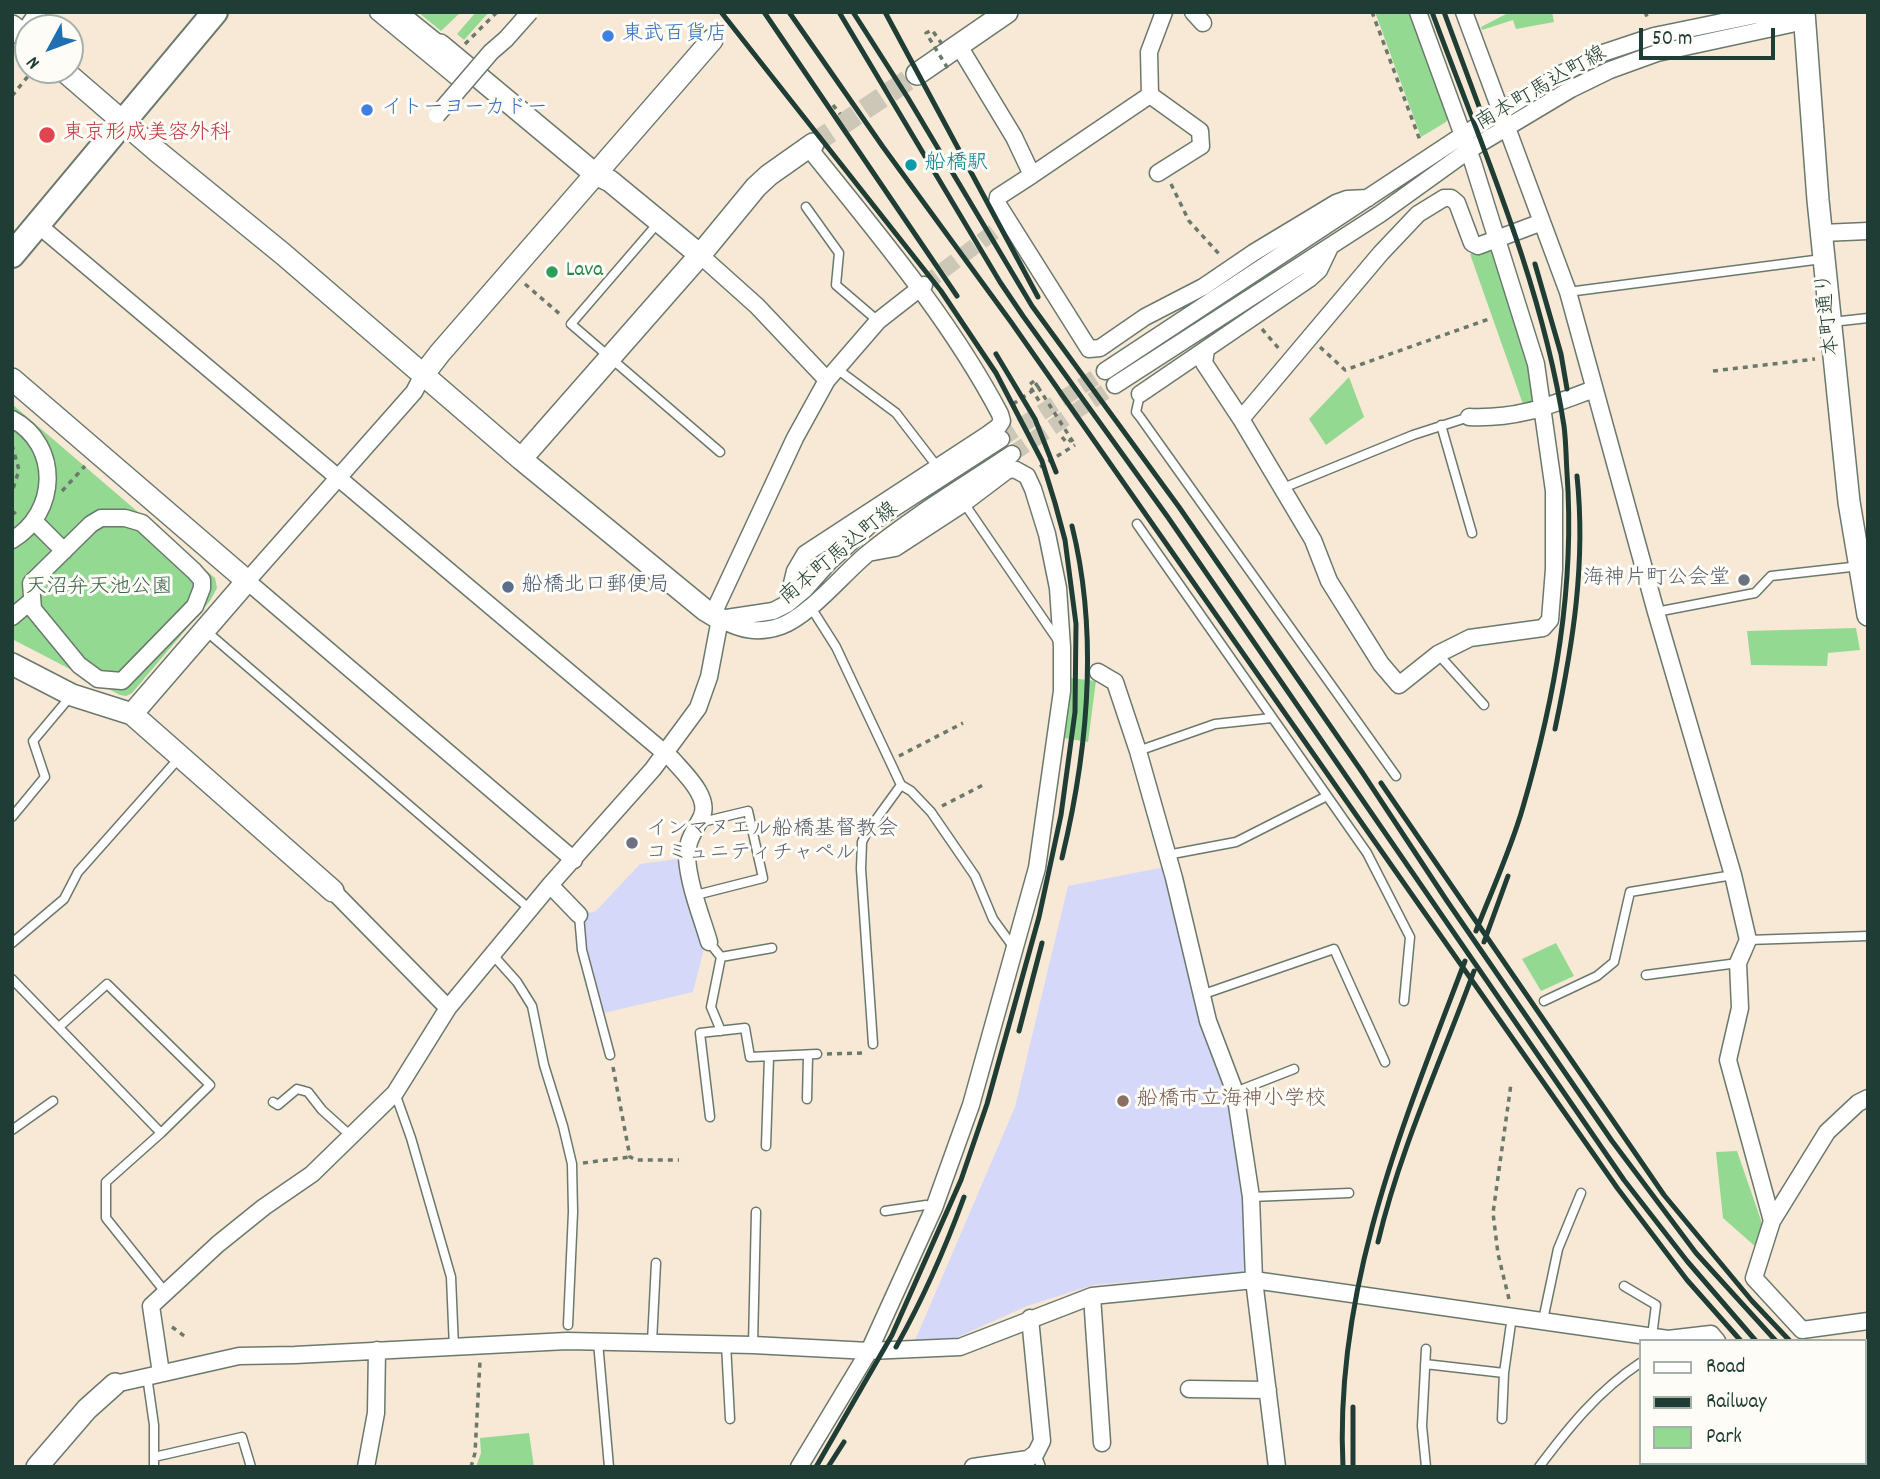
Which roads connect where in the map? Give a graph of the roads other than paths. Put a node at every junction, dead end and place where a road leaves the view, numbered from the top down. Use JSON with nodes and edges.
{"nodes":[{"id":1,"x":215,"y":12,"type":"edge"},
{"id":2,"x":378,"y":12,"type":"edge"},
{"id":3,"x":400,"y":12,"type":"edge"},
{"id":4,"x":530,"y":12,"type":"edge"},
{"id":5,"x":1007,"y":12,"type":"edge"},
{"id":6,"x":1164,"y":12,"type":"edge"},
{"id":7,"x":1418,"y":12,"type":"edge"},
{"id":8,"x":1464,"y":12,"type":"edge"},
{"id":9,"x":1804,"y":17,"type":"edge"},
{"id":10,"x":712,"y":40,"type":"dead end"},
{"id":11,"x":440,"y":45,"type":"joint"},
{"id":12,"x":950,"y":45,"type":"junction"},
{"id":13,"x":917,"y":74,"type":"tunnel mouth"},
{"id":14,"x":464,"y":83,"type":"junction"},
{"id":15,"x":79,"y":84,"type":"edge"},
{"id":16,"x":1150,"y":95,"type":"junction"},
{"id":17,"x":1502,"y":111,"type":"junction"},
{"id":18,"x":437,"y":115,"type":"dead end"},
{"id":19,"x":122,"y":122,"type":"junction"},
{"id":20,"x":1507,"y":127,"type":"junction"},
{"id":21,"x":1466,"y":143,"type":"junction"},
{"id":22,"x":811,"y":145,"type":"joint"},
{"id":23,"x":1161,"y":172,"type":"road end"},
{"id":24,"x":595,"y":174,"type":"junction"},
{"id":25,"x":1032,"y":175,"type":"junction"},
{"id":26,"x":1369,"y":198,"type":"junction"},
{"id":27,"x":806,"y":207,"type":"dead end"},
{"id":28,"x":659,"y":222,"type":"junction"},
{"id":29,"x":1542,"y":222,"type":"junction"},
{"id":30,"x":37,"y":224,"type":"junction"},
{"id":31,"x":1868,"y":231,"type":"edge"},
{"id":32,"x":1822,"y":233,"type":"junction"},
{"id":33,"x":1499,"y":239,"type":"junction"},
{"id":34,"x":1330,"y":247,"type":"junction"},
{"id":35,"x":12,"y":255,"type":"edge"},
{"id":36,"x":700,"y":255,"type":"junction"},
{"id":37,"x":1825,"y":259,"type":"junction"},
{"id":38,"x":921,"y":287,"type":"junction"},
{"id":39,"x":1569,"y":292,"type":"junction"},
{"id":40,"x":1868,"y":318,"type":"edge"},
{"id":41,"x":878,"y":321,"type":"junction"},
{"id":42,"x":1831,"y":322,"type":"junction"},
{"id":43,"x":1206,"y":350,"type":"junction"},
{"id":44,"x":610,"y":358,"type":"junction"},
{"id":45,"x":1105,"y":371,"type":"tunnel mouth"},
{"id":46,"x":832,"y":374,"type":"junction"},
{"id":47,"x":423,"y":375,"type":"junction"},
{"id":48,"x":12,"y":379,"type":"edge"},
{"id":49,"x":1115,"y":385,"type":"tunnel mouth"},
{"id":50,"x":1594,"y":389,"type":"junction"},
{"id":51,"x":1140,"y":394,"type":"joint"},
{"id":52,"x":1543,"y":409,"type":"junction"},
{"id":53,"x":1469,"y":418,"type":"joint"},
{"id":54,"x":12,"y":419,"type":"edge"},
{"id":55,"x":1241,"y":419,"type":"junction"},
{"id":56,"x":1441,"y":425,"type":"junction"},
{"id":57,"x":1001,"y":439,"type":"tunnel mouth"},
{"id":58,"x":720,"y":452,"type":"dead end"},
{"id":59,"x":1012,"y":454,"type":"tunnel mouth"},
{"id":60,"x":521,"y":459,"type":"junction"},
{"id":61,"x":936,"y":466,"type":"junction"},
{"id":62,"x":338,"y":480,"type":"junction"},
{"id":63,"x":1283,"y":488,"type":"junction"},
{"id":64,"x":964,"y":503,"type":"junction"},
{"id":65,"x":34,"y":521,"type":"junction"},
{"id":66,"x":1137,"y":524,"type":"dead end"},
{"id":67,"x":1472,"y":533,"type":"dead end"},
{"id":68,"x":12,"y":540,"type":"edge"},
{"id":69,"x":64,"y":551,"type":"junction"},
{"id":70,"x":868,"y":554,"type":"junction"},
{"id":71,"x":1860,"y":566,"type":"junction"},
{"id":72,"x":247,"y":581,"type":"junction"},
{"id":73,"x":31,"y":601,"type":"junction"},
{"id":74,"x":787,"y":604,"type":"junction"},
{"id":75,"x":810,"y":606,"type":"junction"},
{"id":76,"x":1656,"y":612,"type":"junction"},
{"id":77,"x":1868,"y":615,"type":"edge"},
{"id":78,"x":12,"y":617,"type":"edge"},
{"id":79,"x":716,"y":618,"type":"junction"},
{"id":80,"x":205,"y":630,"type":"junction"},
{"id":81,"x":1062,"y":647,"type":"junction"},
{"id":82,"x":1438,"y":653,"type":"junction"},
{"id":83,"x":12,"y":664,"type":"edge"},
{"id":84,"x":1098,"y":672,"type":"dead end"},
{"id":85,"x":72,"y":695,"type":"junction"},
{"id":86,"x":1484,"y":705,"type":"dead end"},
{"id":87,"x":132,"y":714,"type":"junction"},
{"id":88,"x":1272,"y":718,"type":"junction"},
{"id":89,"x":1138,"y":751,"type":"junction"},
{"id":90,"x":664,"y":753,"type":"junction"},
{"id":91,"x":180,"y":757,"type":"junction"},
{"id":92,"x":1396,"y":776,"type":"dead end"},
{"id":93,"x":901,"y":785,"type":"junction"},
{"id":94,"x":1327,"y":796,"type":"junction"},
{"id":95,"x":12,"y":817,"type":"edge"},
{"id":96,"x":698,"y":823,"type":"junction"},
{"id":97,"x":1167,"y":855,"type":"junction"},
{"id":98,"x":574,"y":860,"type":"junction"},
{"id":99,"x":1733,"y":875,"type":"junction"},
{"id":100,"x":550,"y":886,"type":"junction"},
{"id":101,"x":333,"y":891,"type":"joint"},
{"id":102,"x":695,"y":895,"type":"junction"},
{"id":103,"x":531,"y":910,"type":"junction"},
{"id":104,"x":579,"y":915,"type":"joint"},
{"id":105,"x":1868,"y":936,"type":"edge"},
{"id":106,"x":1748,"y":940,"type":"junction"},
{"id":107,"x":709,"y":942,"type":"joint"},
{"id":108,"x":12,"y":943,"type":"edge"},
{"id":109,"x":772,"y":948,"type":"dead end"},
{"id":110,"x":1014,"y":948,"type":"junction"},
{"id":111,"x":492,"y":954,"type":"junction"},
{"id":112,"x":721,"y":957,"type":"junction"},
{"id":113,"x":1738,"y":963,"type":"junction"},
{"id":114,"x":1646,"y":975,"type":"dead end"},
{"id":115,"x":12,"y":979,"type":"edge"},
{"id":116,"x":1200,"y":995,"type":"junction"},
{"id":117,"x":1404,"y":1001,"type":"dead end"},
{"id":118,"x":1544,"y":1001,"type":"dead end"},
{"id":119,"x":448,"y":1008,"type":"junction"},
{"id":120,"x":59,"y":1027,"type":"junction"},
{"id":121,"x":720,"y":1031,"type":"junction"},
{"id":122,"x":873,"y":1044,"type":"road end"},
{"id":123,"x":610,"y":1055,"type":"road end"},
{"id":124,"x":769,"y":1057,"type":"junction"},
{"id":125,"x":1385,"y":1062,"type":"dead end"},
{"id":126,"x":1294,"y":1069,"type":"dead end"},
{"id":127,"x":1235,"y":1092,"type":"junction"},
{"id":128,"x":395,"y":1093,"type":"junction"},
{"id":129,"x":1868,"y":1098,"type":"edge"},
{"id":130,"x":807,"y":1100,"type":"dead end"},
{"id":131,"x":53,"y":1101,"type":"dead end"},
{"id":132,"x":273,"y":1102,"type":"dead end"},
{"id":133,"x":710,"y":1117,"type":"dead end"},
{"id":134,"x":12,"y":1130,"type":"edge"},
{"id":135,"x":161,"y":1133,"type":"junction"},
{"id":136,"x":352,"y":1137,"type":"junction"},
{"id":137,"x":766,"y":1146,"type":"dead end"},
{"id":138,"x":1349,"y":1193,"type":"dead end"},
{"id":139,"x":1581,"y":1193,"type":"dead end"},
{"id":140,"x":1251,"y":1197,"type":"junction"},
{"id":141,"x":934,"y":1208,"type":"junction"},
{"id":142,"x":885,"y":1211,"type":"dead end"},
{"id":143,"x":756,"y":1212,"type":"dead end"},
{"id":144,"x":1772,"y":1221,"type":"junction"},
{"id":145,"x":656,"y":1263,"type":"dead end"},
{"id":146,"x":1254,"y":1280,"type":"junction"},
{"id":147,"x":1624,"y":1286,"type":"dead end"},
{"id":148,"x":166,"y":1293,"type":"junction"},
{"id":149,"x":1092,"y":1296,"type":"junction"},
{"id":150,"x":1512,"y":1316,"type":"junction"},
{"id":151,"x":1030,"y":1318,"type":"junction"},
{"id":152,"x":1543,"y":1320,"type":"junction"},
{"id":153,"x":1868,"y":1321,"type":"edge"},
{"id":154,"x":567,"y":1333,"type":"junction"},
{"id":155,"x":1663,"y":1339,"type":"edge"},
{"id":156,"x":1715,"y":1339,"type":"edge"},
{"id":157,"x":598,"y":1342,"type":"junction"},
{"id":158,"x":652,"y":1342,"type":"junction"},
{"id":159,"x":726,"y":1344,"type":"junction"},
{"id":160,"x":753,"y":1345,"type":"junction"},
{"id":161,"x":454,"y":1348,"type":"junction"},
{"id":162,"x":1426,"y":1349,"type":"dead end"},
{"id":163,"x":377,"y":1350,"type":"junction"},
{"id":164,"x":869,"y":1352,"type":"junction"},
{"id":165,"x":1425,"y":1364,"type":"junction"},
{"id":166,"x":1638,"y":1364,"type":"edge"},
{"id":167,"x":1504,"y":1373,"type":"junction"},
{"id":168,"x":154,"y":1374,"type":"junction"},
{"id":169,"x":115,"y":1384,"type":"joint"},
{"id":170,"x":1189,"y":1388,"type":"dead end"},
{"id":171,"x":1268,"y":1390,"type":"junction"},
{"id":172,"x":730,"y":1419,"type":"dead end"},
{"id":173,"x":1502,"y":1419,"type":"dead end"},
{"id":174,"x":1102,"y":1443,"type":"dead end"},
{"id":175,"x":154,"y":1457,"type":"junction"},
{"id":176,"x":1039,"y":1460,"type":"edge"},
{"id":177,"x":37,"y":1467,"type":"edge"},
{"id":178,"x":154,"y":1467,"type":"edge"},
{"id":179,"x":251,"y":1467,"type":"edge"},
{"id":180,"x":366,"y":1467,"type":"edge"},
{"id":181,"x":609,"y":1467,"type":"edge"},
{"id":182,"x":799,"y":1467,"type":"edge"},
{"id":183,"x":972,"y":1467,"type":"edge"},
{"id":184,"x":1277,"y":1467,"type":"edge"},
{"id":185,"x":1426,"y":1467,"type":"edge"},
{"id":186,"x":1539,"y":1467,"type":"edge"}],
"edges":[{"from":1,"to":19,"type":"main road"},
{"from":2,"to":14,"type":"street"},
{"from":3,"to":11,"type":"street"},
{"from":4,"to":14,"type":"street","bridge":true},
{"from":5,"to":12,"type":"street"},
{"from":6,"to":16,"type":"street"},
{"from":7,"to":21,"type":"street"},
{"from":8,"to":17,"type":"street"},
{"from":9,"to":17,"type":"street","name":"南本町馬込町線"},
{"from":9,"to":20,"type":"street","name":"南本町馬込町線"},
{"from":9,"to":32,"type":"street","name":"本町通り"},
{"from":10,"to":24,"type":"street"},
{"from":11,"to":24,"type":"street"},
{"from":12,"to":13,"type":"street"},
{"from":12,"to":25,"type":"street"},
{"from":14,"to":18,"type":"street","bridge":true},
{"from":15,"to":19,"type":"street"},
{"from":16,"to":23,"type":"street"},
{"from":16,"to":25,"type":"street"},
{"from":17,"to":20,"type":"street"},
{"from":17,"to":21,"type":"street","name":"南本町馬込町線"},
{"from":19,"to":30,"type":"main road"},
{"from":19,"to":47,"type":"street"},
{"from":20,"to":21,"type":"street","name":"南本町馬込町線"},
{"from":20,"to":29,"type":"street"},
{"from":21,"to":26,"type":"street","name":"南本町馬込町線"},
{"from":21,"to":33,"type":"street"},
{"from":21,"to":34,"type":"street","name":"南本町馬込町線"},
{"from":22,"to":36,"type":"street"},
{"from":22,"to":38,"type":"street"},
{"from":24,"to":28,"type":"street"},
{"from":24,"to":47,"type":"street"},
{"from":25,"to":26,"type":"street"},
{"from":26,"to":45,"type":"street","name":"南本町馬込町線"},
{"from":27,"to":41,"type":"lane"},
{"from":28,"to":36,"type":"street"},
{"from":28,"to":44,"type":"lane"},
{"from":29,"to":33,"type":"street"},
{"from":29,"to":39,"type":"street"},
{"from":30,"to":35,"type":"main road"},
{"from":30,"to":62,"type":"street"},
{"from":31,"to":32,"type":"street"},
{"from":32,"to":37,"type":"street","name":"本町通り"},
{"from":33,"to":52,"type":"street"},
{"from":33,"to":55,"type":"street"},
{"from":34,"to":43,"type":"street"},
{"from":34,"to":49,"type":"street","name":"南本町馬込町線"},
{"from":36,"to":44,"type":"street"},
{"from":36,"to":46,"type":"street"},
{"from":37,"to":39,"type":"lane"},
{"from":37,"to":42,"type":"street","name":"本町通り"},
{"from":38,"to":41,"type":"street"},
{"from":38,"to":61,"type":"street"},
{"from":39,"to":50,"type":"street"},
{"from":40,"to":42,"type":"lane"},
{"from":41,"to":46,"type":"street"},
{"from":42,"to":71,"type":"street","name":"本町通り"},
{"from":43,"to":51,"type":"street"},
{"from":43,"to":55,"type":"street"},
{"from":44,"to":58,"type":"lane"},
{"from":44,"to":60,"type":"street"},
{"from":46,"to":61,"type":"lane"},
{"from":46,"to":79,"type":"street"},
{"from":47,"to":60,"type":"street"},
{"from":47,"to":62,"type":"street"},
{"from":48,"to":72,"type":"street"},
{"from":50,"to":52,"type":"street"},
{"from":50,"to":76,"type":"street"},
{"from":51,"to":92,"type":"lane"},
{"from":52,"to":53,"type":"street"},
{"from":52,"to":82,"type":"street"},
{"from":53,"to":56,"type":"lane"},
{"from":54,"to":65,"type":"street"},
{"from":55,"to":63,"type":"street"},
{"from":56,"to":63,"type":"lane"},
{"from":56,"to":67,"type":"lane"},
{"from":57,"to":74,"type":"street","name":"南本町馬込町線"},
{"from":59,"to":70,"type":"street","name":"南本町馬込町線"},
{"from":60,"to":79,"type":"street"},
{"from":61,"to":74,"type":"street"},
{"from":62,"to":72,"type":"street"},
{"from":62,"to":90,"type":"street"},
{"from":63,"to":82,"type":"street"},
{"from":64,"to":70,"type":"street"},
{"from":64,"to":81,"type":"lane"},
{"from":64,"to":81,"type":"street"},
{"from":65,"to":68,"type":"street"},
{"from":65,"to":69,"type":"street"},
{"from":66,"to":88,"type":"lane"},
{"from":69,"to":73,"type":"street"},
{"from":69,"to":73,"type":"street"},
{"from":70,"to":75,"type":"street","name":"南本町馬込町線"},
{"from":71,"to":76,"type":"lane"},
{"from":71,"to":77,"type":"street","name":"本町通り"},
{"from":72,"to":80,"type":"street"},
{"from":72,"to":98,"type":"street"},
{"from":73,"to":78,"type":"street"},
{"from":74,"to":79,"type":"street","name":"南本町馬込町線"},
{"from":75,"to":79,"type":"street","name":"南本町馬込町線"},
{"from":75,"to":93,"type":"lane"},
{"from":76,"to":99,"type":"street"},
{"from":79,"to":90,"type":"street"},
{"from":80,"to":87,"type":"street"},
{"from":80,"to":103,"type":"lane"},
{"from":81,"to":110,"type":"street"},
{"from":82,"to":86,"type":"lane"},
{"from":83,"to":85,"type":"street"},
{"from":84,"to":89,"type":"street"},
{"from":85,"to":87,"type":"street"},
{"from":85,"to":95,"type":"lane"},
{"from":87,"to":91,"type":"street"},
{"from":88,"to":89,"type":"lane"},
{"from":88,"to":94,"type":"lane"},
{"from":89,"to":97,"type":"street"},
{"from":90,"to":96,"type":"street"},
{"from":90,"to":98,"type":"street"},
{"from":91,"to":101,"type":"street"},
{"from":91,"to":108,"type":"lane"},
{"from":93,"to":110,"type":"lane"},
{"from":93,"to":122,"type":"lane"},
{"from":94,"to":97,"type":"lane"},
{"from":94,"to":117,"type":"lane"},
{"from":96,"to":102,"type":"street"},
{"from":96,"to":102,"type":"lane"},
{"from":97,"to":116,"type":"street"},
{"from":98,"to":100,"type":"street"},
{"from":99,"to":106,"type":"street"},
{"from":99,"to":118,"type":"lane"},
{"from":100,"to":103,"type":"street"},
{"from":100,"to":104,"type":"street"},
{"from":101,"to":119,"type":"street"},
{"from":102,"to":107,"type":"street"},
{"from":103,"to":111,"type":"street"},
{"from":104,"to":123,"type":"lane"},
{"from":105,"to":106,"type":"lane"},
{"from":106,"to":113,"type":"street"},
{"from":107,"to":112,"type":"lane"},
{"from":109,"to":112,"type":"lane"},
{"from":110,"to":141,"type":"street"},
{"from":111,"to":119,"type":"street"},
{"from":111,"to":154,"type":"lane"},
{"from":112,"to":121,"type":"lane"},
{"from":113,"to":114,"type":"lane"},
{"from":113,"to":144,"type":"street"},
{"from":115,"to":120,"type":"lane"},
{"from":116,"to":125,"type":"lane"},
{"from":116,"to":127,"type":"street"},
{"from":119,"to":128,"type":"street"},
{"from":120,"to":135,"type":"lane"},
{"from":120,"to":135,"type":"lane"},
{"from":121,"to":124,"type":"lane"},
{"from":121,"to":133,"type":"lane"},
{"from":124,"to":130,"type":"lane"},
{"from":124,"to":137,"type":"lane"},
{"from":126,"to":127,"type":"lane"},
{"from":127,"to":140,"type":"street"},
{"from":128,"to":136,"type":"street"},
{"from":128,"to":161,"type":"lane"},
{"from":129,"to":144,"type":"street"},
{"from":131,"to":134,"type":"lane"},
{"from":132,"to":136,"type":"lane"},
{"from":135,"to":148,"type":"lane"},
{"from":136,"to":148,"type":"street"},
{"from":138,"to":140,"type":"lane"},
{"from":139,"to":152,"type":"lane"},
{"from":140,"to":146,"type":"street"},
{"from":141,"to":142,"type":"lane"},
{"from":141,"to":164,"type":"street"},
{"from":143,"to":160,"type":"lane"},
{"from":144,"to":153,"type":"street"},
{"from":145,"to":158,"type":"lane"},
{"from":146,"to":149,"type":"street"},
{"from":146,"to":150,"type":"street"},
{"from":146,"to":171,"type":"street"},
{"from":147,"to":155,"type":"lane"},
{"from":148,"to":168,"type":"street"},
{"from":149,"to":151,"type":"street"},
{"from":149,"to":174,"type":"street"},
{"from":150,"to":152,"type":"street"},
{"from":150,"to":167,"type":"lane"},
{"from":151,"to":164,"type":"street"},
{"from":151,"to":176,"type":"street"},
{"from":152,"to":155,"type":"street"},
{"from":154,"to":157,"type":"street"},
{"from":154,"to":161,"type":"street"},
{"from":155,"to":156,"type":"street"},
{"from":157,"to":158,"type":"street"},
{"from":157,"to":181,"type":"lane"},
{"from":158,"to":159,"type":"street"},
{"from":159,"to":160,"type":"street"},
{"from":159,"to":172,"type":"lane"},
{"from":160,"to":164,"type":"street"},
{"from":161,"to":163,"type":"street"},
{"from":162,"to":165,"type":"lane"},
{"from":163,"to":168,"type":"street"},
{"from":163,"to":180,"type":"street"},
{"from":164,"to":182,"type":"street"},
{"from":165,"to":167,"type":"lane"},
{"from":165,"to":185,"type":"lane"},
{"from":166,"to":186,"type":"lane"},
{"from":167,"to":173,"type":"lane"},
{"from":168,"to":169,"type":"street"},
{"from":168,"to":175,"type":"lane"},
{"from":169,"to":177,"type":"street"},
{"from":170,"to":171,"type":"street"},
{"from":171,"to":184,"type":"street"},
{"from":175,"to":178,"type":"lane"},
{"from":175,"to":179,"type":"lane"},
{"from":176,"to":183,"type":"street"}]}
